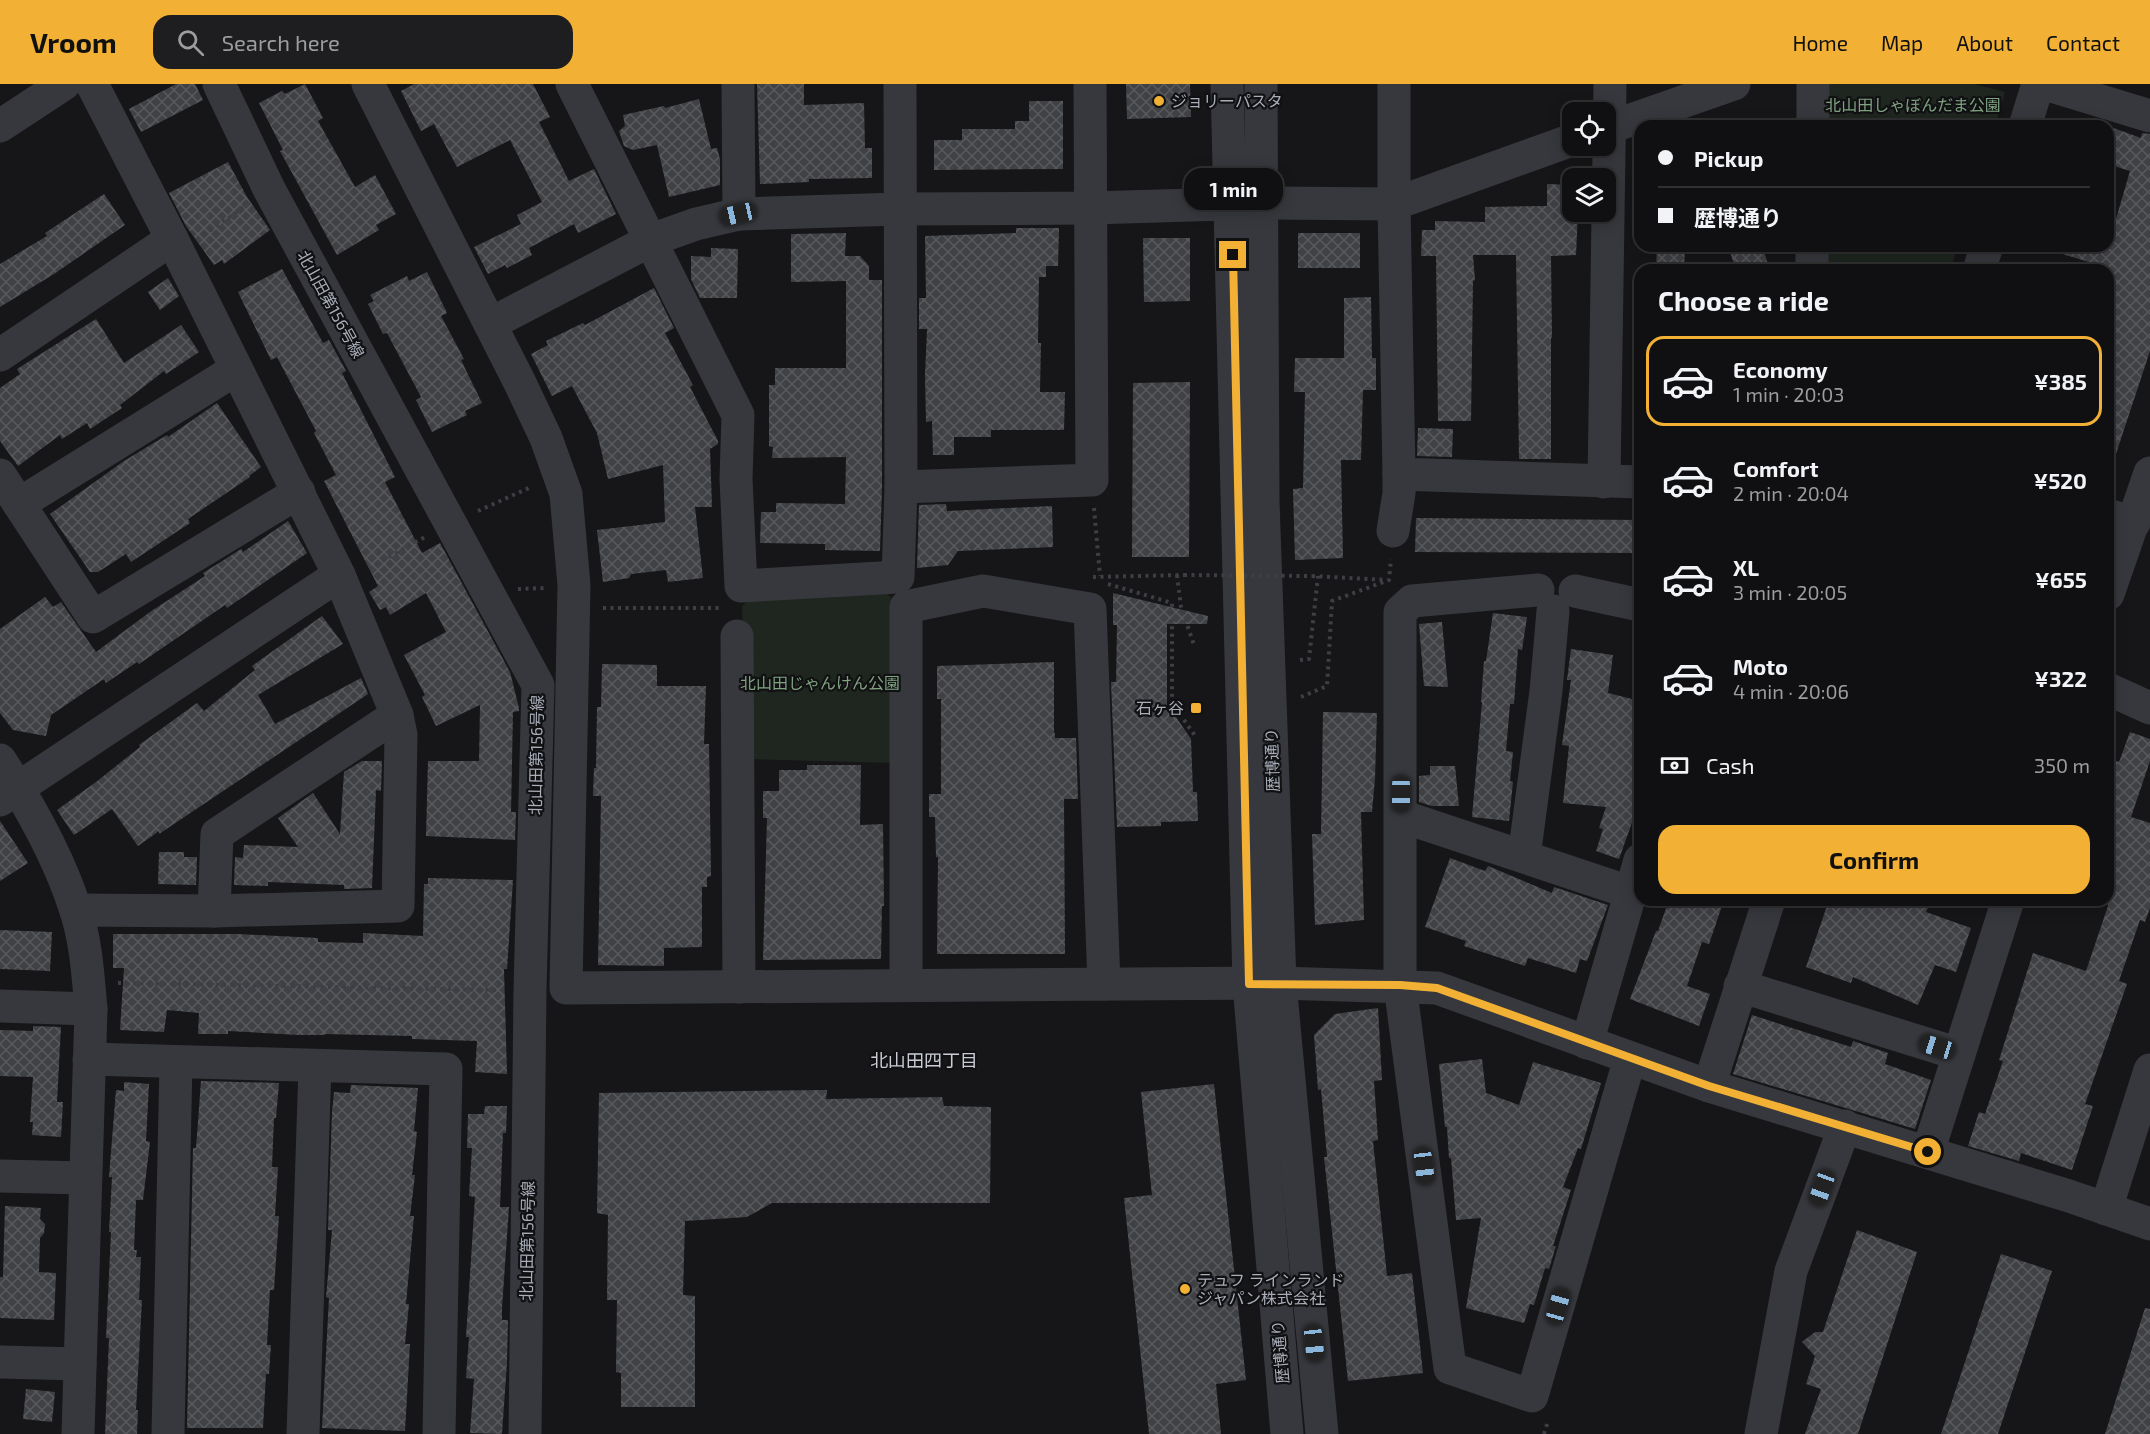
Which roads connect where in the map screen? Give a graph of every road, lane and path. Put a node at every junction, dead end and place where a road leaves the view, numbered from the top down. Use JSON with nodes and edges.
{"nodes":[{"id":1,"x":64,"y":84,"type":"edge"},
{"id":2,"x":92,"y":84,"type":"edge"},
{"id":3,"x":219,"y":84,"type":"edge"},
{"id":4,"x":368,"y":84,"type":"edge"},
{"id":5,"x":572,"y":84,"type":"edge"},
{"id":6,"x":738,"y":84,"type":"edge"},
{"id":7,"x":900,"y":84,"type":"edge"},
{"id":8,"x":1090,"y":84,"type":"edge"},
{"id":9,"x":1227,"y":84,"type":"edge"},
{"id":10,"x":1261,"y":84,"type":"edge"},
{"id":11,"x":1394,"y":84,"type":"edge"},
{"id":12,"x":1610,"y":84,"type":"edge"},
{"id":13,"x":1734,"y":84,"type":"edge"},
{"id":14,"x":1813,"y":84,"type":"edge"},
{"id":15,"x":2038,"y":84,"type":"edge"},
{"id":16,"x":2045,"y":84,"type":"edge"},
{"id":17,"x":1609,"y":102,"type":"edge"},
{"id":18,"x":2150,"y":116,"type":"edge"},
{"id":19,"x":1813,"y":120,"type":"edge"},
{"id":20,"x":2027,"y":120,"type":"edge"},
{"id":21,"x":1616,"y":125,"type":"edge"},
{"id":22,"x":0,"y":126,"type":"edge"},
{"id":23,"x":1562,"y":144,"type":"edge"},
{"id":24,"x":1608,"y":156,"type":"edge"},
{"id":25,"x":269,"y":189,"type":"junction"},
{"id":26,"x":1246,"y":203,"type":"junction"},
{"id":27,"x":1394,"y":204,"type":"junction"},
{"id":28,"x":1090,"y":208,"type":"junction"},
{"id":29,"x":899,"y":209,"type":"junction"},
{"id":30,"x":738,"y":214,"type":"junction"},
{"id":31,"x":651,"y":240,"type":"junction"},
{"id":32,"x":175,"y":246,"type":"junction"},
{"id":33,"x":490,"y":324,"type":"junction"},
{"id":34,"x":0,"y":355,"type":"edge"},
{"id":35,"x":235,"y":369,"type":"junction"},
{"id":36,"x":2150,"y":473,"type":"edge"},
{"id":37,"x":1400,"y":474,"type":"junction"},
{"id":38,"x":0,"y":475,"type":"edge"},
{"id":39,"x":1092,"y":480,"type":"junction"},
{"id":40,"x":1604,"y":482,"type":"junction"},
{"id":41,"x":1634,"y":482,"type":"edge"},
{"id":42,"x":537,"y":485,"type":"dead end"},
{"id":43,"x":901,"y":487,"type":"junction"},
{"id":44,"x":299,"y":492,"type":"junction"},
{"id":45,"x":19,"y":504,"type":"junction"},
{"id":46,"x":2121,"y":519,"type":"edge"},
{"id":47,"x":451,"y":523,"type":"junction"},
{"id":48,"x":1393,"y":531,"type":"dead end"},
{"id":49,"x":2114,"y":559,"type":"edge"},
{"id":50,"x":1178,"y":575,"type":"junction"},
{"id":51,"x":1100,"y":576,"type":"junction"},
{"id":52,"x":1315,"y":576,"type":"junction"},
{"id":53,"x":340,"y":579,"type":"junction"},
{"id":54,"x":1401,"y":590,"type":"junction"},
{"id":55,"x":1555,"y":598,"type":"junction"},
{"id":56,"x":1634,"y":605,"type":"edge"},
{"id":57,"x":1181,"y":607,"type":"junction"},
{"id":58,"x":592,"y":608,"type":"dead end"},
{"id":59,"x":1172,"y":608,"type":"junction"},
{"id":60,"x":731,"y":622,"type":"joint"},
{"id":61,"x":1194,"y":645,"type":"dead end"},
{"id":62,"x":1300,"y":660,"type":"dead end"},
{"id":63,"x":2114,"y":692,"type":"edge"},
{"id":64,"x":1301,"y":697,"type":"dead end"},
{"id":65,"x":2150,"y":708,"type":"edge"},
{"id":66,"x":398,"y":715,"type":"junction"},
{"id":67,"x":1196,"y":737,"type":"dead end"},
{"id":68,"x":0,"y":760,"type":"edge"},
{"id":69,"x":9,"y":793,"type":"edge"},
{"id":70,"x":1401,"y":816,"type":"junction"},
{"id":71,"x":1524,"y":857,"type":"junction"},
{"id":72,"x":1634,"y":878,"type":"edge"},
{"id":73,"x":1629,"y":892,"type":"junction"},
{"id":74,"x":1767,"y":906,"type":"edge"},
{"id":75,"x":2006,"y":906,"type":"edge"},
{"id":76,"x":76,"y":910,"type":"junction"},
{"id":77,"x":214,"y":911,"type":"junction"},
{"id":78,"x":1104,"y":984,"type":"junction"},
{"id":79,"x":1264,"y":984,"type":"junction"},
{"id":80,"x":906,"y":985,"type":"junction"},
{"id":81,"x":1400,"y":985,"type":"junction"},
{"id":82,"x":1740,"y":986,"type":"junction"},
{"id":83,"x":739,"y":987,"type":"junction"},
{"id":84,"x":530,"y":990,"type":"junction"},
{"id":85,"x":90,"y":996,"type":"junction"},
{"id":86,"x":0,"y":1006,"type":"edge"},
{"id":87,"x":1587,"y":1042,"type":"junction"},
{"id":88,"x":1959,"y":1054,"type":"junction"},
{"id":89,"x":1629,"y":1058,"type":"junction"},
{"id":90,"x":89,"y":1059,"type":"junction"},
{"id":91,"x":176,"y":1062,"type":"junction"},
{"id":92,"x":315,"y":1066,"type":"junction"},
{"id":93,"x":2150,"y":1070,"type":"edge"},
{"id":94,"x":1709,"y":1086,"type":"junction"},
{"id":95,"x":1845,"y":1126,"type":"junction"},
{"id":96,"x":1928,"y":1152,"type":"junction"},
{"id":97,"x":0,"y":1176,"type":"edge"},
{"id":98,"x":85,"y":1178,"type":"junction"},
{"id":99,"x":2106,"y":1209,"type":"junction"},
{"id":100,"x":2150,"y":1224,"type":"edge"},
{"id":101,"x":0,"y":1362,"type":"edge"},
{"id":102,"x":80,"y":1364,"type":"junction"},
{"id":103,"x":78,"y":1434,"type":"edge"},
{"id":104,"x":168,"y":1434,"type":"edge"},
{"id":105,"x":303,"y":1434,"type":"edge"},
{"id":106,"x":439,"y":1434,"type":"edge"},
{"id":107,"x":525,"y":1434,"type":"edge"},
{"id":108,"x":1287,"y":1434,"type":"edge"},
{"id":109,"x":1322,"y":1434,"type":"edge"},
{"id":110,"x":1761,"y":1434,"type":"edge"}],
"edges":[{"from":1,"to":22,"type":"street"},
{"from":2,"to":32,"type":"street"},
{"from":3,"to":25,"type":"street","name":"北山田第156号線"},
{"from":4,"to":33,"type":"street"},
{"from":5,"to":31,"type":"street"},
{"from":6,"to":30,"type":"street"},
{"from":7,"to":29,"type":"street"},
{"from":8,"to":28,"type":"street"},
{"from":9,"to":26,"type":"street","name":"歴博通り"},
{"from":10,"to":26,"type":"street","name":"歴博通り"},
{"from":11,"to":27,"type":"street"},
{"from":12,"to":17,"type":"street"},
{"from":13,"to":21,"type":"street"},
{"from":14,"to":19,"type":"street"},
{"from":15,"to":20,"type":"street"},
{"from":16,"to":18,"type":"street"},
{"from":23,"to":27,"type":"street"},
{"from":24,"to":40,"type":"street"},
{"from":25,"to":32,"type":"path"},
{"from":25,"to":47,"type":"street","name":"北山田第156号線"},
{"from":26,"to":27,"type":"street"},
{"from":26,"to":28,"type":"street"},
{"from":26,"to":79,"type":"street","name":"歴博通り"},
{"from":27,"to":37,"type":"street"},
{"from":28,"to":29,"type":"street"},
{"from":28,"to":39,"type":"street"},
{"from":29,"to":30,"type":"street"},
{"from":29,"to":43,"type":"street"},
{"from":30,"to":31,"type":"street"},
{"from":31,"to":33,"type":"street"},
{"from":31,"to":43,"type":"street"},
{"from":32,"to":34,"type":"street"},
{"from":32,"to":35,"type":"street"},
{"from":33,"to":83,"type":"street"},
{"from":35,"to":44,"type":"street"},
{"from":35,"to":45,"type":"street"},
{"from":36,"to":46,"type":"street"},
{"from":37,"to":40,"type":"street"},
{"from":37,"to":48,"type":"street"},
{"from":38,"to":45,"type":"street"},
{"from":39,"to":43,"type":"street"},
{"from":39,"to":51,"type":"path"},
{"from":40,"to":41,"type":"street"},
{"from":42,"to":47,"type":"path"},
{"from":44,"to":45,"type":"street"},
{"from":44,"to":53,"type":"street"},
{"from":46,"to":49,"type":"street"},
{"from":47,"to":53,"type":"path"},
{"from":47,"to":84,"type":"street","name":"北山田第156号線"},
{"from":50,"to":51,"type":"path"},
{"from":50,"to":52,"type":"path","bridge":true},
{"from":50,"to":57,"type":"path"},
{"from":51,"to":59,"type":"path"},
{"from":52,"to":54,"type":"path"},
{"from":52,"to":62,"type":"path"},
{"from":53,"to":66,"type":"street"},
{"from":53,"to":69,"type":"street"},
{"from":54,"to":55,"type":"street"},
{"from":54,"to":64,"type":"path"},
{"from":54,"to":70,"type":"street"},
{"from":55,"to":56,"type":"street"},
{"from":55,"to":71,"type":"street"},
{"from":57,"to":59,"type":"path"},
{"from":57,"to":61,"type":"path"},
{"from":58,"to":60,"type":"path"},
{"from":59,"to":67,"type":"path"},
{"from":60,"to":83,"type":"street"},
{"from":63,"to":65,"type":"street"},
{"from":66,"to":77,"type":"street"},
{"from":66,"to":77,"type":"street"},
{"from":68,"to":69,"type":"street"},
{"from":69,"to":76,"type":"street"},
{"from":70,"to":71,"type":"street"},
{"from":70,"to":81,"type":"street"},
{"from":71,"to":73,"type":"street"},
{"from":72,"to":73,"type":"street"},
{"from":73,"to":87,"type":"street"},
{"from":74,"to":82,"type":"street"},
{"from":75,"to":88,"type":"street"},
{"from":76,"to":77,"type":"street"},
{"from":76,"to":85,"type":"street"},
{"from":78,"to":79,"type":"street"},
{"from":78,"to":80,"type":"street"},
{"from":78,"to":80,"type":"street"},
{"from":79,"to":81,"type":"street"},
{"from":79,"to":108,"type":"street","name":"歴博通り"},
{"from":79,"to":109,"type":"street","name":"歴博通り"},
{"from":80,"to":83,"type":"street"},
{"from":81,"to":87,"type":"street"},
{"from":81,"to":89,"type":"street"},
{"from":82,"to":88,"type":"street"},
{"from":82,"to":94,"type":"street"},
{"from":84,"to":85,"type":"path"},
{"from":84,"to":107,"type":"street","name":"北山田第156号線"},
{"from":85,"to":86,"type":"street"},
{"from":85,"to":90,"type":"street"},
{"from":87,"to":89,"type":"street"},
{"from":88,"to":96,"type":"street"},
{"from":89,"to":94,"type":"street"},
{"from":90,"to":91,"type":"street"},
{"from":90,"to":98,"type":"street"},
{"from":91,"to":92,"type":"street"},
{"from":91,"to":104,"type":"street"},
{"from":92,"to":105,"type":"street"},
{"from":92,"to":106,"type":"street"},
{"from":93,"to":99,"type":"street"},
{"from":94,"to":95,"type":"street"},
{"from":95,"to":96,"type":"street"},
{"from":95,"to":110,"type":"street"},
{"from":96,"to":99,"type":"street"},
{"from":97,"to":98,"type":"street"},
{"from":98,"to":102,"type":"street"},
{"from":99,"to":100,"type":"street"},
{"from":101,"to":102,"type":"street"},
{"from":102,"to":103,"type":"street"}]}
